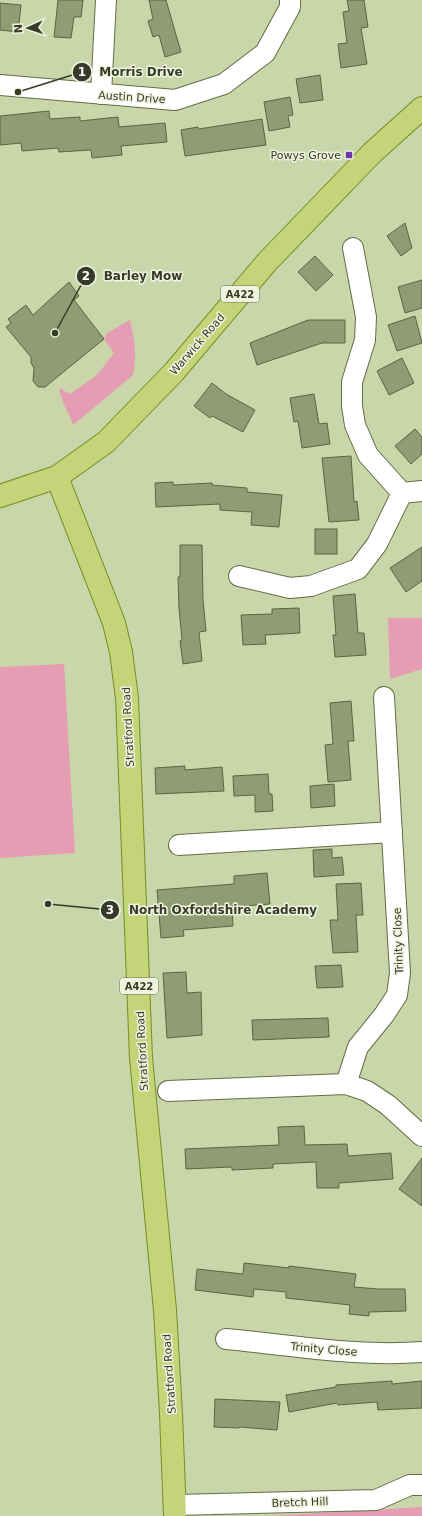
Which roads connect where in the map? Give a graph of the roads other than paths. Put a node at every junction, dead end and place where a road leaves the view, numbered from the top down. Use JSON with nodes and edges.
{"nodes":[{"id":1,"x":106,"y":0,"type":"edge"},
{"id":2,"x":290,"y":0,"type":"edge"},
{"id":3,"x":0,"y":85,"type":"edge"},
{"id":4,"x":101,"y":94,"type":"junction"},
{"id":5,"x":422,"y":108,"type":"edge"},
{"id":6,"x":353,"y":248,"type":"dead end"},
{"id":7,"x":57,"y":477,"type":"junction"},
{"id":8,"x":422,"y":491,"type":"edge"},
{"id":9,"x":402,"y":493,"type":"junction"},
{"id":10,"x":0,"y":496,"type":"edge"},
{"id":11,"x":239,"y":576,"type":"dead end"},
{"id":12,"x":384,"y":697,"type":"dead end"},
{"id":13,"x":392,"y":832,"type":"junction"},
{"id":14,"x":178,"y":845,"type":"dead end"},
{"id":15,"x":346,"y":1084,"type":"junction"},
{"id":16,"x":168,"y":1091,"type":"dead end"},
{"id":17,"x":422,"y":1136,"type":"edge"},
{"id":18,"x":226,"y":1339,"type":"dead end"},
{"id":19,"x":422,"y":1352,"type":"edge"},
{"id":20,"x":422,"y":1485,"type":"edge"},
{"id":21,"x":175,"y":1511,"type":"edge"}],
"edges":[{"from":1,"to":4,"type":"street"},
{"from":2,"to":4,"type":"street","name":"Austin Drive"},
{"from":3,"to":4,"type":"street","name":"Austin Drive"},
{"from":5,"to":7,"type":"main road","name":"Warwick Road","number":"A422"},
{"from":6,"to":9,"type":"street"},
{"from":7,"to":10,"type":"main road","name":"Warwick Road"},
{"from":7,"to":21,"type":"main road","name":"Stratford Road","number":"A422"},
{"from":8,"to":9,"type":"street"},
{"from":9,"to":11,"type":"street"},
{"from":12,"to":13,"type":"street","name":"Trinity Close"},
{"from":13,"to":14,"type":"street"},
{"from":13,"to":15,"type":"street","name":"Trinity Close"},
{"from":15,"to":16,"type":"street"},
{"from":15,"to":17,"type":"street"},
{"from":18,"to":19,"type":"street","name":"Trinity Close"},
{"from":20,"to":21,"type":"street","name":"Bretch Hill"}]}
